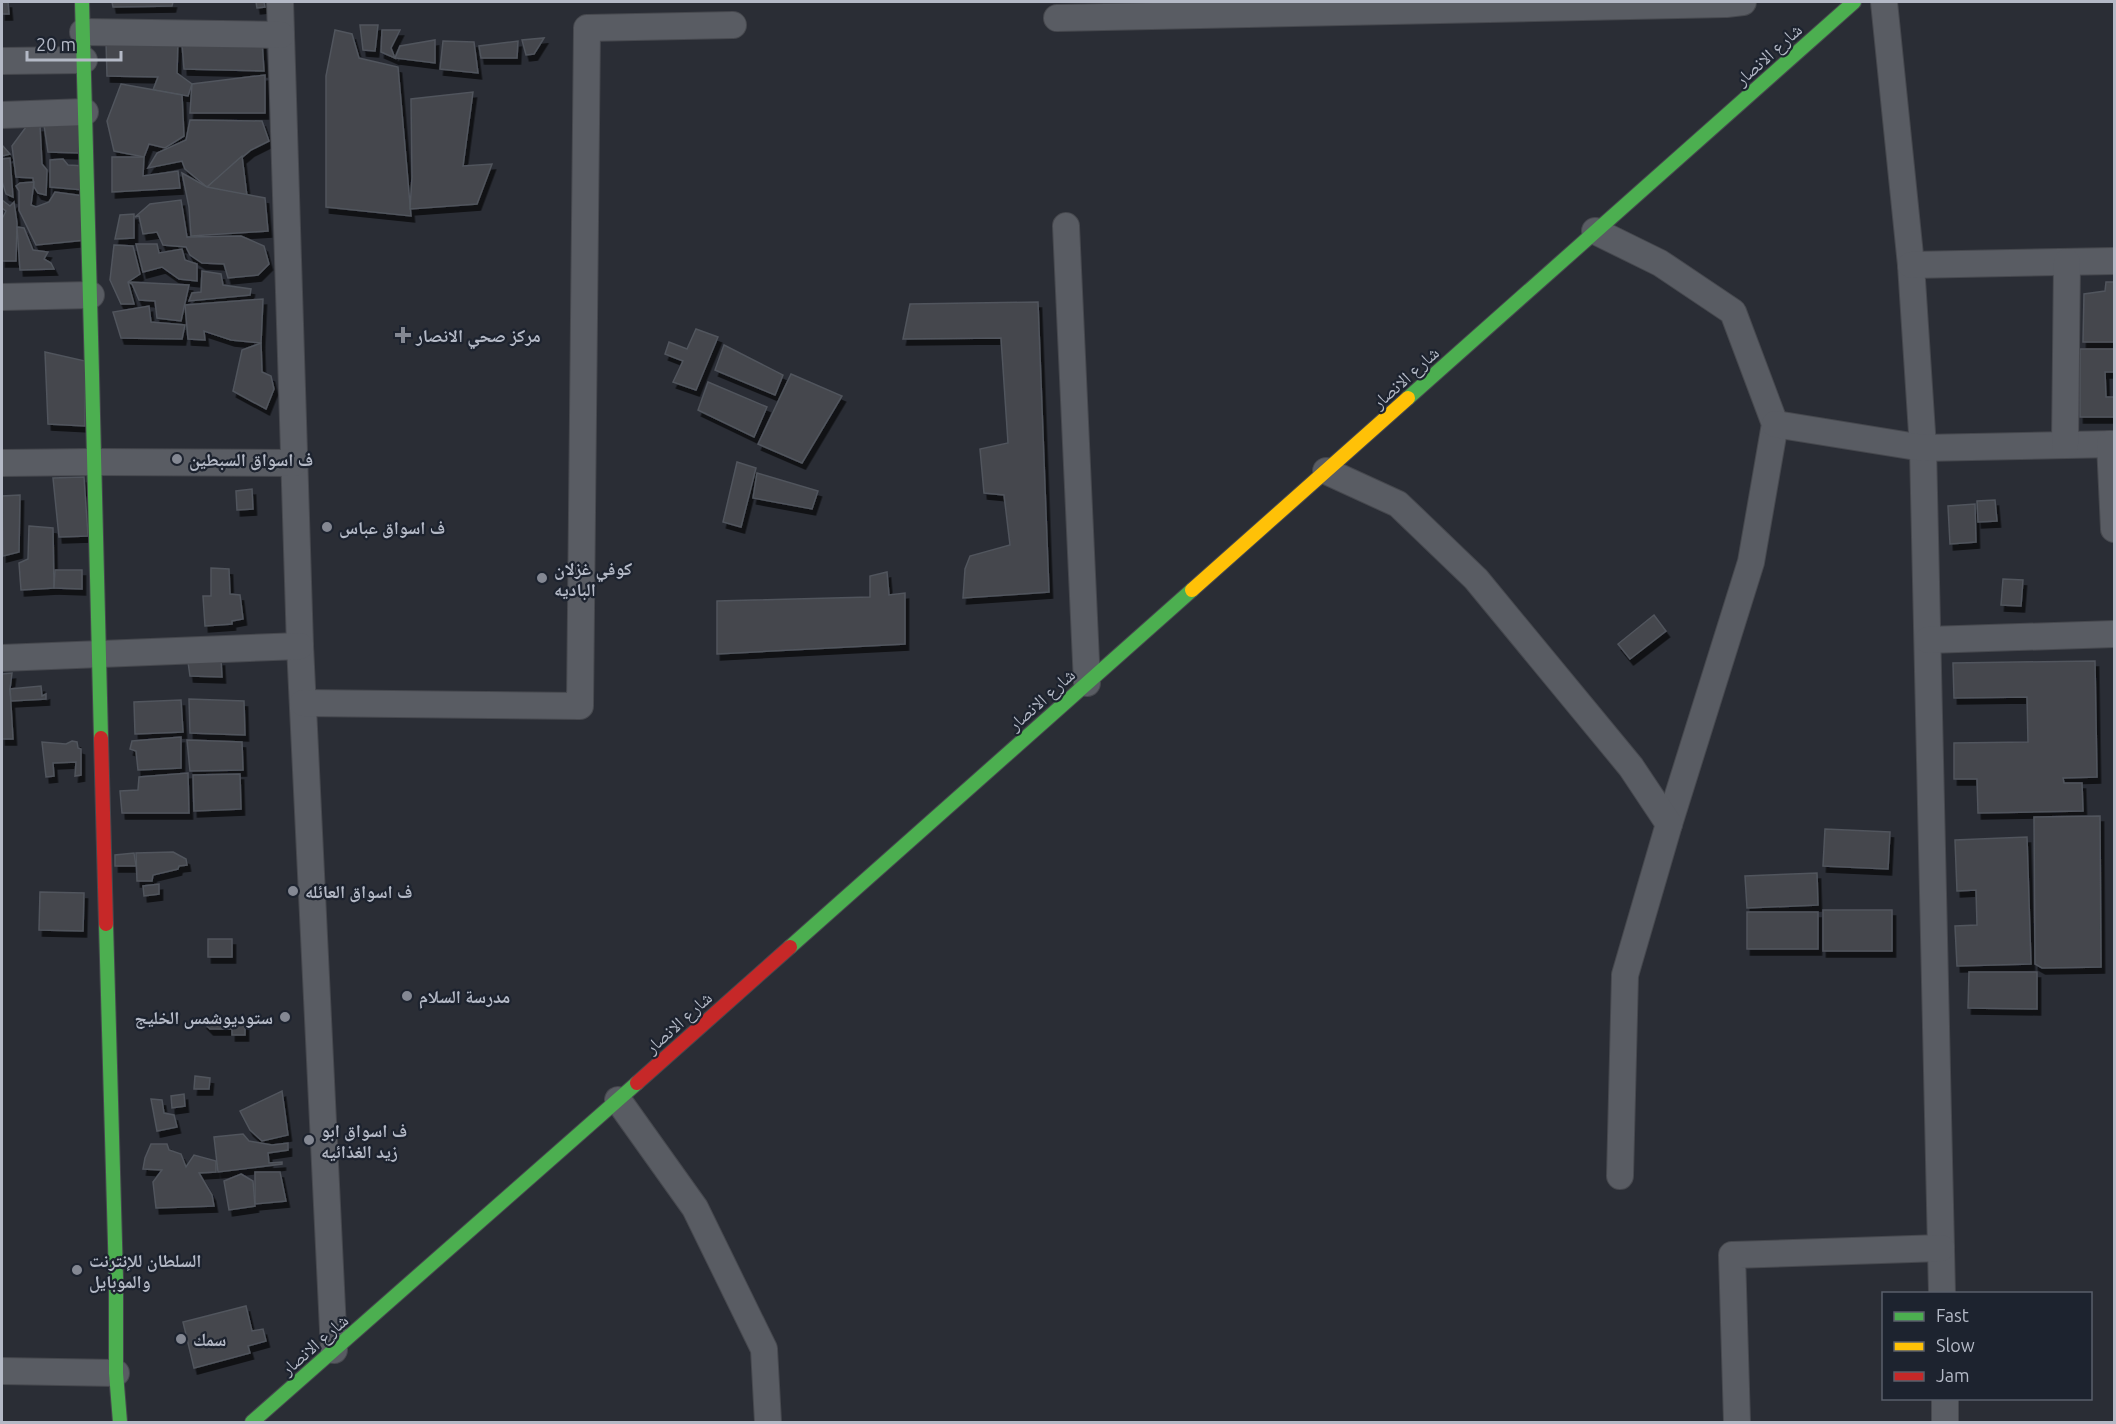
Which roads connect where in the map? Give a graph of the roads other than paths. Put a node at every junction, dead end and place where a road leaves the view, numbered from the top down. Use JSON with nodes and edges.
{"nodes":[{"id":1,"x":82,"y":2,"type":"edge"},
{"id":2,"x":280,"y":2,"type":"edge"},
{"id":3,"x":1732,"y":2,"type":"edge"},
{"id":4,"x":1854,"y":2,"type":"edge"},
{"id":5,"x":1884,"y":2,"type":"edge"},
{"id":6,"x":1057,"y":18,"type":"dead end"},
{"id":7,"x":733,"y":25,"type":"dead end"},
{"id":8,"x":83,"y":32,"type":"junction"},
{"id":9,"x":281,"y":35,"type":"junction"},
{"id":10,"x":84,"y":60,"type":"junction"},
{"id":11,"x":2,"y":61,"type":"edge"},
{"id":12,"x":85,"y":112,"type":"junction"},
{"id":13,"x":2,"y":115,"type":"edge"},
{"id":14,"x":1066,"y":226,"type":"dead end"},
{"id":15,"x":1595,"y":231,"type":"junction"},
{"id":16,"x":2067,"y":261,"type":"junction"},
{"id":17,"x":2115,"y":261,"type":"edge"},
{"id":18,"x":1911,"y":265,"type":"junction"},
{"id":19,"x":91,"y":295,"type":"junction"},
{"id":20,"x":2,"y":297,"type":"edge"},
{"id":21,"x":1775,"y":424,"type":"junction"},
{"id":22,"x":2112,"y":444,"type":"edge"},
{"id":23,"x":2064,"y":446,"type":"junction"},
{"id":24,"x":1923,"y":448,"type":"junction"},
{"id":25,"x":93,"y":462,"type":"junction"},
{"id":26,"x":2,"y":463,"type":"edge"},
{"id":27,"x":294,"y":463,"type":"junction"},
{"id":28,"x":1326,"y":471,"type":"junction"},
{"id":29,"x":2115,"y":530,"type":"edge"},
{"id":30,"x":2115,"y":634,"type":"edge"},
{"id":31,"x":1928,"y":640,"type":"junction"},
{"id":32,"x":300,"y":646,"type":"junction"},
{"id":33,"x":100,"y":654,"type":"junction"},
{"id":34,"x":2,"y":658,"type":"edge"},
{"id":35,"x":1087,"y":683,"type":"junction"},
{"id":36,"x":303,"y":703,"type":"junction"},
{"id":37,"x":1669,"y":824,"type":"junction"},
{"id":38,"x":618,"y":1100,"type":"junction"},
{"id":39,"x":1620,"y":1176,"type":"dead end"},
{"id":40,"x":1941,"y":1248,"type":"junction"},
{"id":41,"x":1942,"y":1292,"type":"edge"},
{"id":42,"x":334,"y":1350,"type":"junction"},
{"id":43,"x":2,"y":1371,"type":"edge"},
{"id":44,"x":116,"y":1373,"type":"junction"},
{"id":45,"x":1945,"y":1400,"type":"edge"},
{"id":46,"x":120,"y":1422,"type":"edge"},
{"id":47,"x":252,"y":1422,"type":"edge"},
{"id":48,"x":768,"y":1422,"type":"edge"},
{"id":49,"x":1737,"y":1422,"type":"edge"},
{"id":50,"x":1945,"y":1422,"type":"edge"}],
"edges":[{"from":1,"to":8,"type":"street"},
{"from":2,"to":9,"type":"street"},
{"from":3,"to":6,"type":"street"},
{"from":4,"to":15,"type":"street","name":"شارع الانصار"},
{"from":5,"to":18,"type":"street"},
{"from":7,"to":36,"type":"street"},
{"from":8,"to":9,"type":"street"},
{"from":8,"to":10,"type":"street"},
{"from":9,"to":27,"type":"street"},
{"from":10,"to":11,"type":"street"},
{"from":10,"to":12,"type":"street"},
{"from":12,"to":13,"type":"street"},
{"from":12,"to":19,"type":"street"},
{"from":14,"to":35,"type":"street"},
{"from":15,"to":21,"type":"street"},
{"from":15,"to":28,"type":"street","name":"شارع الانصار"},
{"from":16,"to":17,"type":"street"},
{"from":16,"to":18,"type":"street"},
{"from":16,"to":23,"type":"street"},
{"from":18,"to":24,"type":"street"},
{"from":19,"to":20,"type":"street"},
{"from":19,"to":25,"type":"street"},
{"from":21,"to":24,"type":"street"},
{"from":21,"to":37,"type":"street"},
{"from":22,"to":23,"type":"street"},
{"from":22,"to":29,"type":"street"},
{"from":23,"to":24,"type":"street"},
{"from":24,"to":31,"type":"street"},
{"from":25,"to":26,"type":"street"},
{"from":25,"to":27,"type":"street"},
{"from":25,"to":33,"type":"street"},
{"from":27,"to":32,"type":"street"},
{"from":28,"to":35,"type":"street","name":"شارع الانصار"},
{"from":28,"to":37,"type":"street"},
{"from":30,"to":31,"type":"street"},
{"from":31,"to":40,"type":"street"},
{"from":32,"to":33,"type":"street"},
{"from":32,"to":36,"type":"street"},
{"from":33,"to":34,"type":"street"},
{"from":33,"to":44,"type":"street"},
{"from":35,"to":38,"type":"street","name":"شارع الانصار"},
{"from":36,"to":42,"type":"street"},
{"from":37,"to":39,"type":"street"},
{"from":38,"to":42,"type":"street","name":"شارع الانصار"},
{"from":38,"to":48,"type":"street"},
{"from":40,"to":41,"type":"street"},
{"from":40,"to":49,"type":"street"},
{"from":42,"to":47,"type":"street","name":"شارع الانصار"},
{"from":43,"to":44,"type":"street"},
{"from":44,"to":46,"type":"street"},
{"from":45,"to":50,"type":"street"}]}
